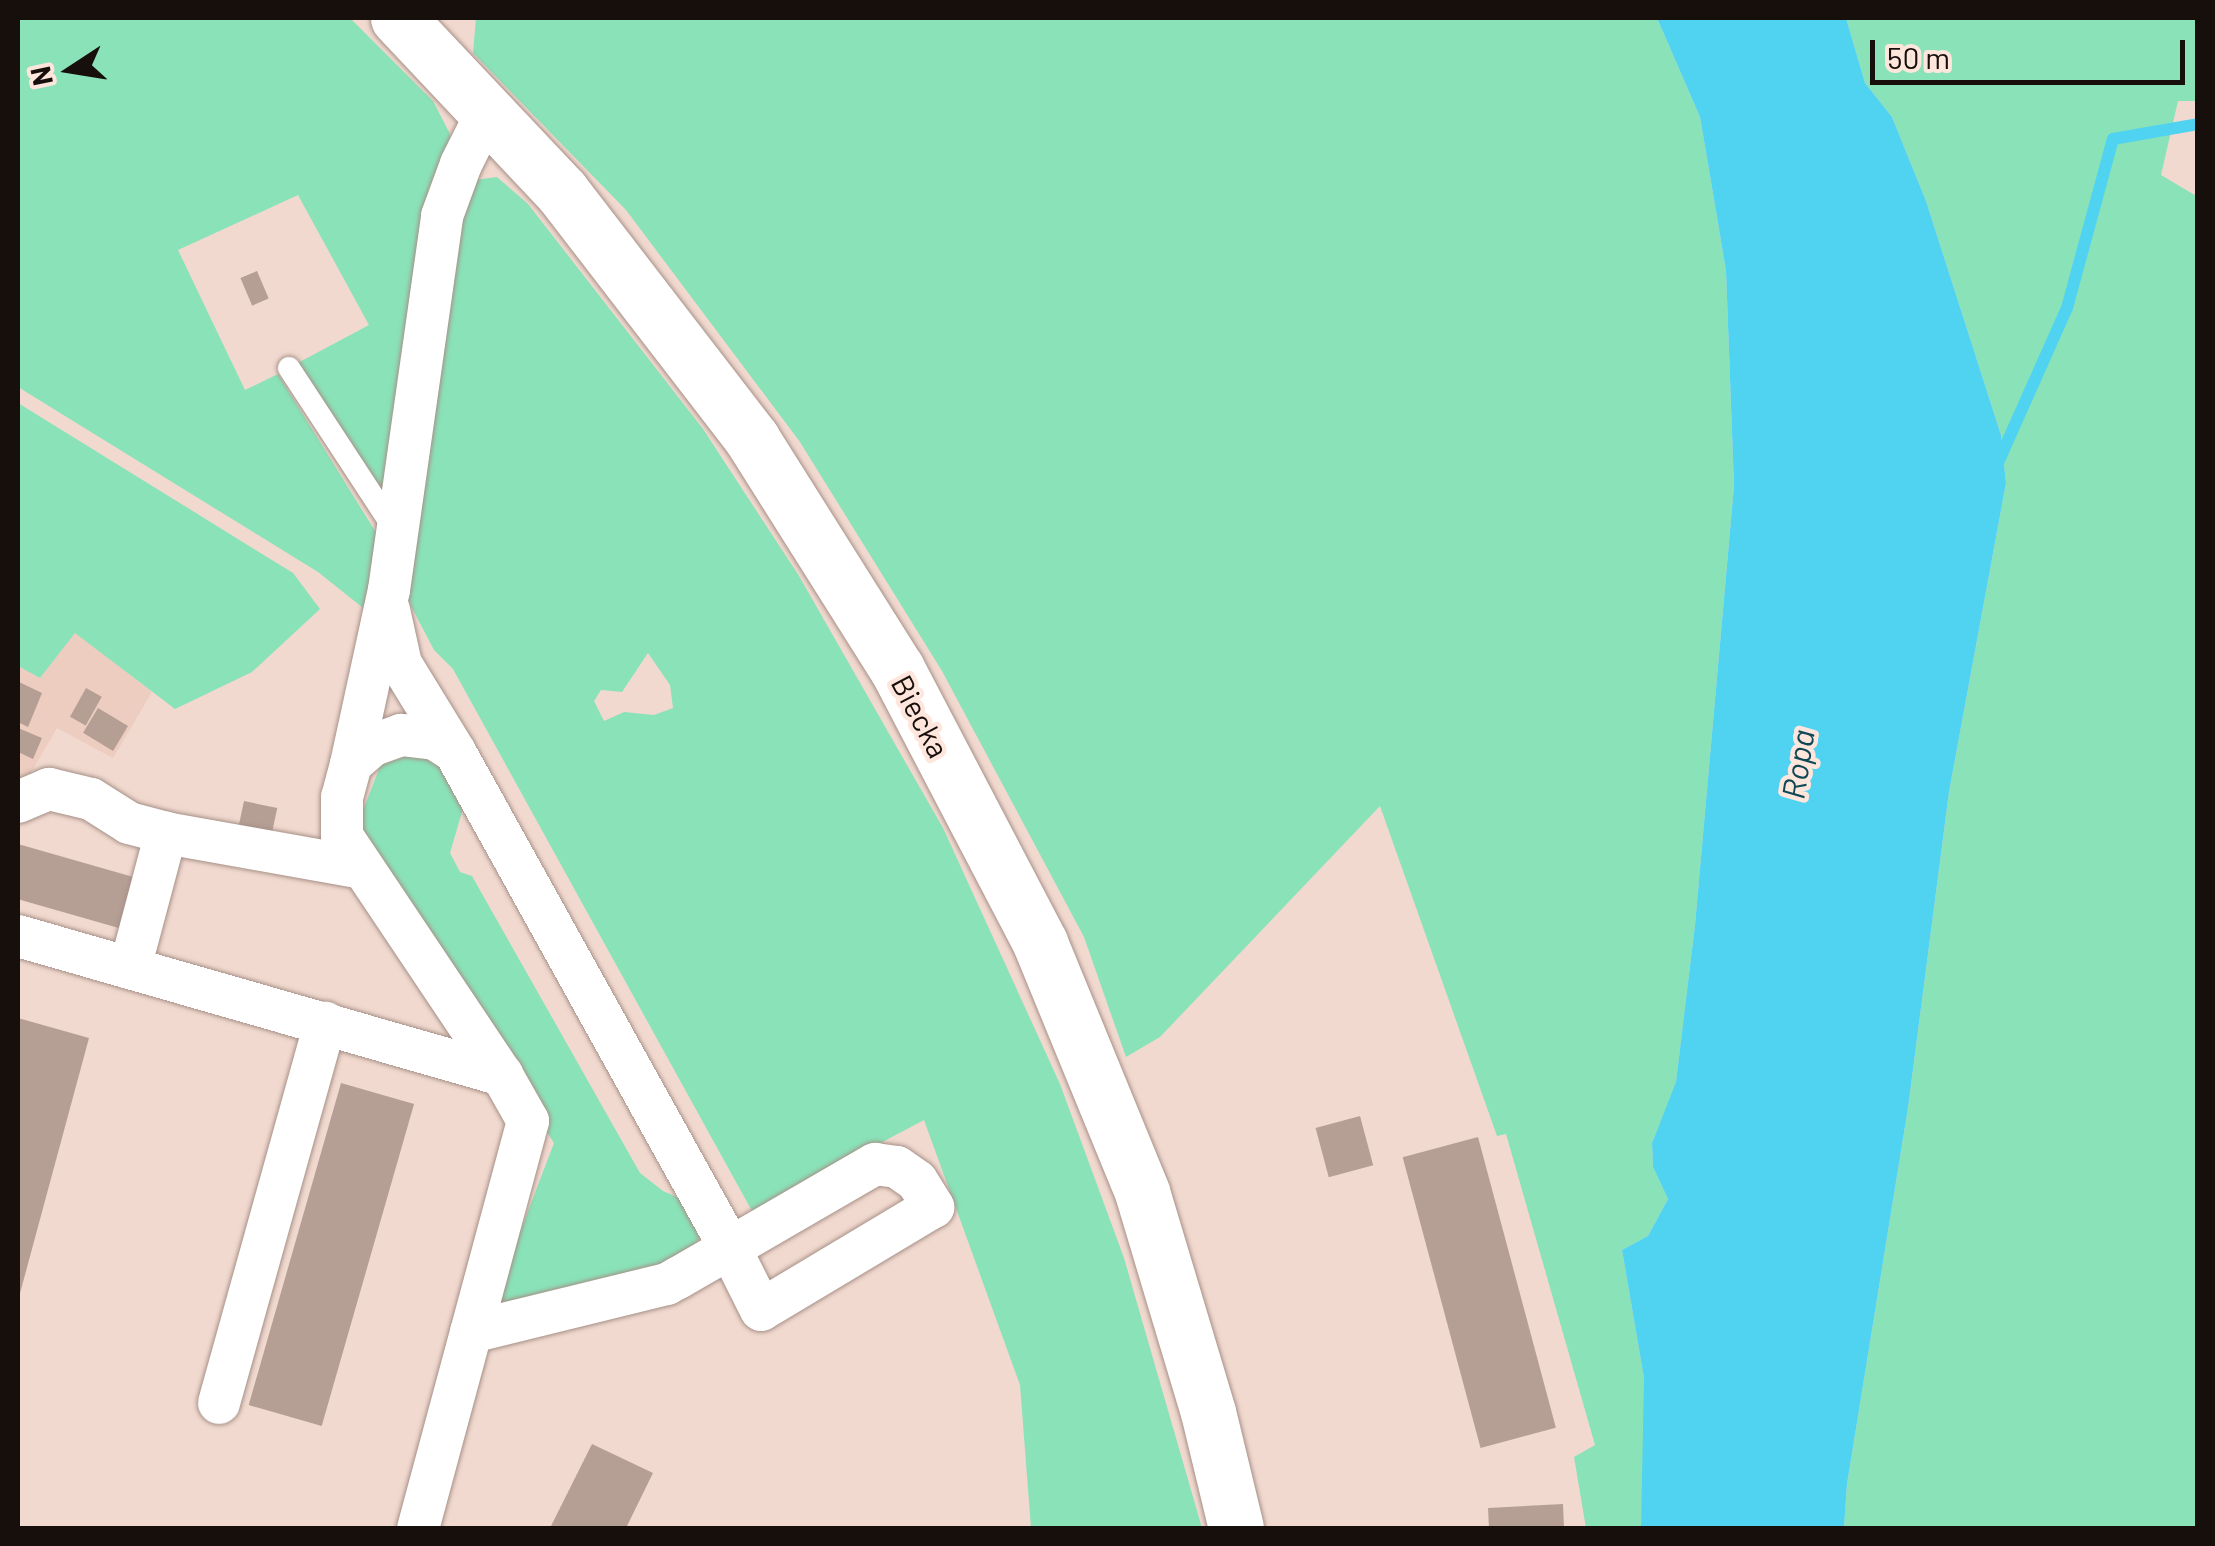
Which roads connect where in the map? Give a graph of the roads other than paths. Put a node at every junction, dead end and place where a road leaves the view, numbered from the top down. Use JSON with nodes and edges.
{"nodes":[{"id":1,"x":398,"y":18,"type":"edge"},
{"id":2,"x":488,"y":112,"type":"junction"},
{"id":3,"x":289,"y":368,"type":"dead end"},
{"id":4,"x":397,"y":533,"type":"junction"},
{"id":5,"x":389,"y":590,"type":"junction"},
{"id":6,"x":455,"y":752,"type":"junction"},
{"id":7,"x":350,"y":764,"type":"junction"},
{"id":8,"x":18,"y":802,"type":"edge"},
{"id":9,"x":166,"y":833,"type":"junction"},
{"id":10,"x":362,"y":868,"type":"junction"},
{"id":11,"x":18,"y":936,"type":"edge"},
{"id":12,"x":130,"y":968,"type":"junction"},
{"id":13,"x":325,"y":1023,"type":"junction"},
{"id":14,"x":502,"y":1074,"type":"junction"},
{"id":15,"x":471,"y":1332,"type":"junction"},
{"id":16,"x":219,"y":1403,"type":"dead end"},
{"id":17,"x":418,"y":1528,"type":"edge"},
{"id":18,"x":1236,"y":1528,"type":"edge"}],
"edges":[{"from":1,"to":2,"type":"main road","name":"Biecka"},
{"from":2,"to":4,"type":"street"},
{"from":2,"to":18,"type":"main road","name":"Biecka"},
{"from":3,"to":4,"type":"lane"},
{"from":4,"to":5,"type":"street"},
{"from":5,"to":6,"type":"street"},
{"from":5,"to":7,"type":"street"},
{"from":6,"to":7,"type":"street"},
{"from":6,"to":15,"type":"street"},
{"from":7,"to":10,"type":"street"},
{"from":8,"to":9,"type":"street"},
{"from":9,"to":10,"type":"street"},
{"from":9,"to":12,"type":"street"},
{"from":10,"to":14,"type":"street"},
{"from":11,"to":12,"type":"street"},
{"from":12,"to":13,"type":"street"},
{"from":13,"to":14,"type":"street"},
{"from":13,"to":16,"type":"street"},
{"from":14,"to":15,"type":"street"},
{"from":15,"to":17,"type":"street"}]}
